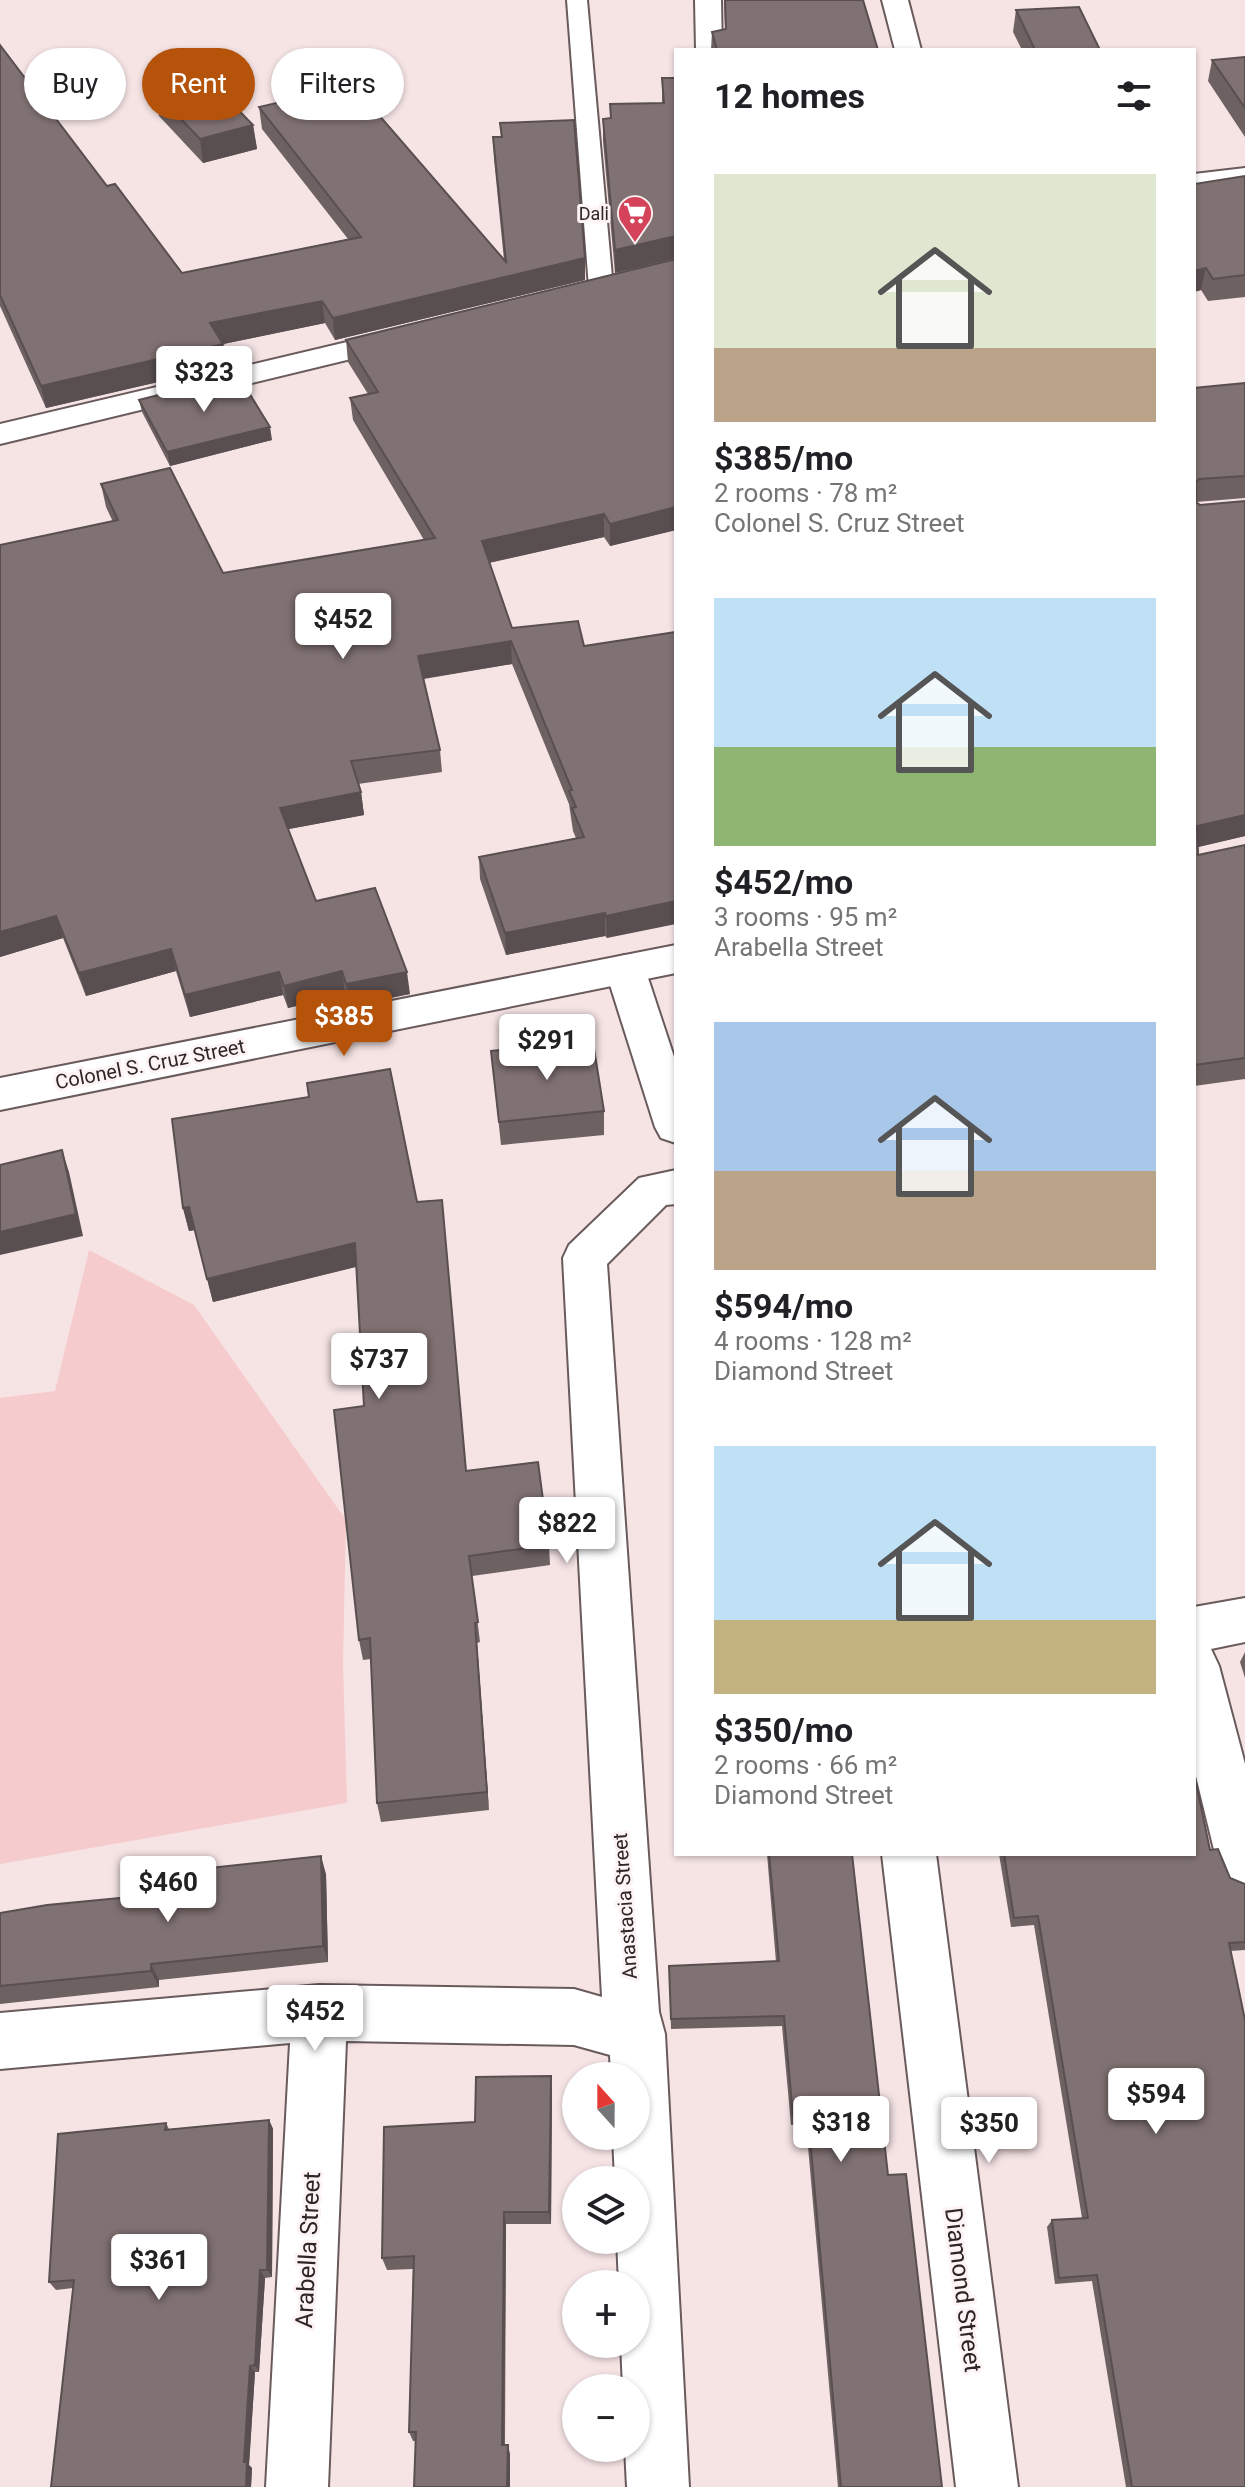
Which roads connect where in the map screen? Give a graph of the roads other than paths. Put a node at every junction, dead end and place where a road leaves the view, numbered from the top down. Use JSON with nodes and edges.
{"nodes":[{"id":1,"x":577,"y":0,"type":"edge"},
{"id":2,"x":708,"y":0,"type":"edge"},
{"id":3,"x":895,"y":0,"type":"edge"},
{"id":4,"x":709,"y":48,"type":"edge"},
{"id":5,"x":907,"y":48,"type":"edge"},
{"id":6,"x":1245,"y":176,"type":"edge"},
{"id":7,"x":1196,"y":182,"type":"edge"},
{"id":8,"x":631,"y":281,"type":"edge"},
{"id":9,"x":601,"y":288,"type":"junction"},
{"id":10,"x":571,"y":295,"type":"edge"},
{"id":11,"x":434,"y":331,"type":"edge"},
{"id":12,"x":0,"y":434,"type":"edge"},
{"id":13,"x":674,"y":959,"type":"edge"},
{"id":14,"x":625,"y":969,"type":"junction"},
{"id":15,"x":0,"y":1094,"type":"edge"},
{"id":16,"x":674,"y":1121,"type":"edge"},
{"id":17,"x":674,"y":1187,"type":"edge"},
{"id":18,"x":1245,"y":1620,"type":"edge"},
{"id":19,"x":1196,"y":1630,"type":"edge"},
{"id":20,"x":1196,"y":1674,"type":"edge"},
{"id":21,"x":909,"y":1856,"type":"edge"},
{"id":22,"x":1245,"y":1866,"type":"edge"},
{"id":23,"x":319,"y":2013,"type":"junction"},
{"id":24,"x":637,"y":2034,"type":"junction"},
{"id":25,"x":0,"y":2041,"type":"edge"},
{"id":26,"x":297,"y":2487,"type":"edge"},
{"id":27,"x":658,"y":2487,"type":"edge"},
{"id":28,"x":987,"y":2487,"type":"edge"}],
"edges":[{"from":1,"to":9,"type":"lane"},
{"from":2,"to":4,"type":"street"},
{"from":3,"to":5,"type":"street"},
{"from":6,"to":7,"type":"street"},
{"from":8,"to":9,"type":"street"},
{"from":9,"to":10,"type":"street"},
{"from":11,"to":12,"type":"street"},
{"from":13,"to":14,"type":"street","name":"Colonel S. Cruz Street"},
{"from":14,"to":15,"type":"street","name":"Colonel S. Cruz Street"},
{"from":14,"to":16,"type":"street"},
{"from":17,"to":24,"type":"street","name":"Anastacia Street"},
{"from":18,"to":19,"type":"street"},
{"from":20,"to":22,"type":"street"},
{"from":21,"to":28,"type":"street","name":"Diamond Street"},
{"from":23,"to":24,"type":"street"},
{"from":23,"to":25,"type":"street"},
{"from":23,"to":26,"type":"street","name":"Arabella Street"},
{"from":24,"to":27,"type":"street","name":"Anastacia Street"}]}
